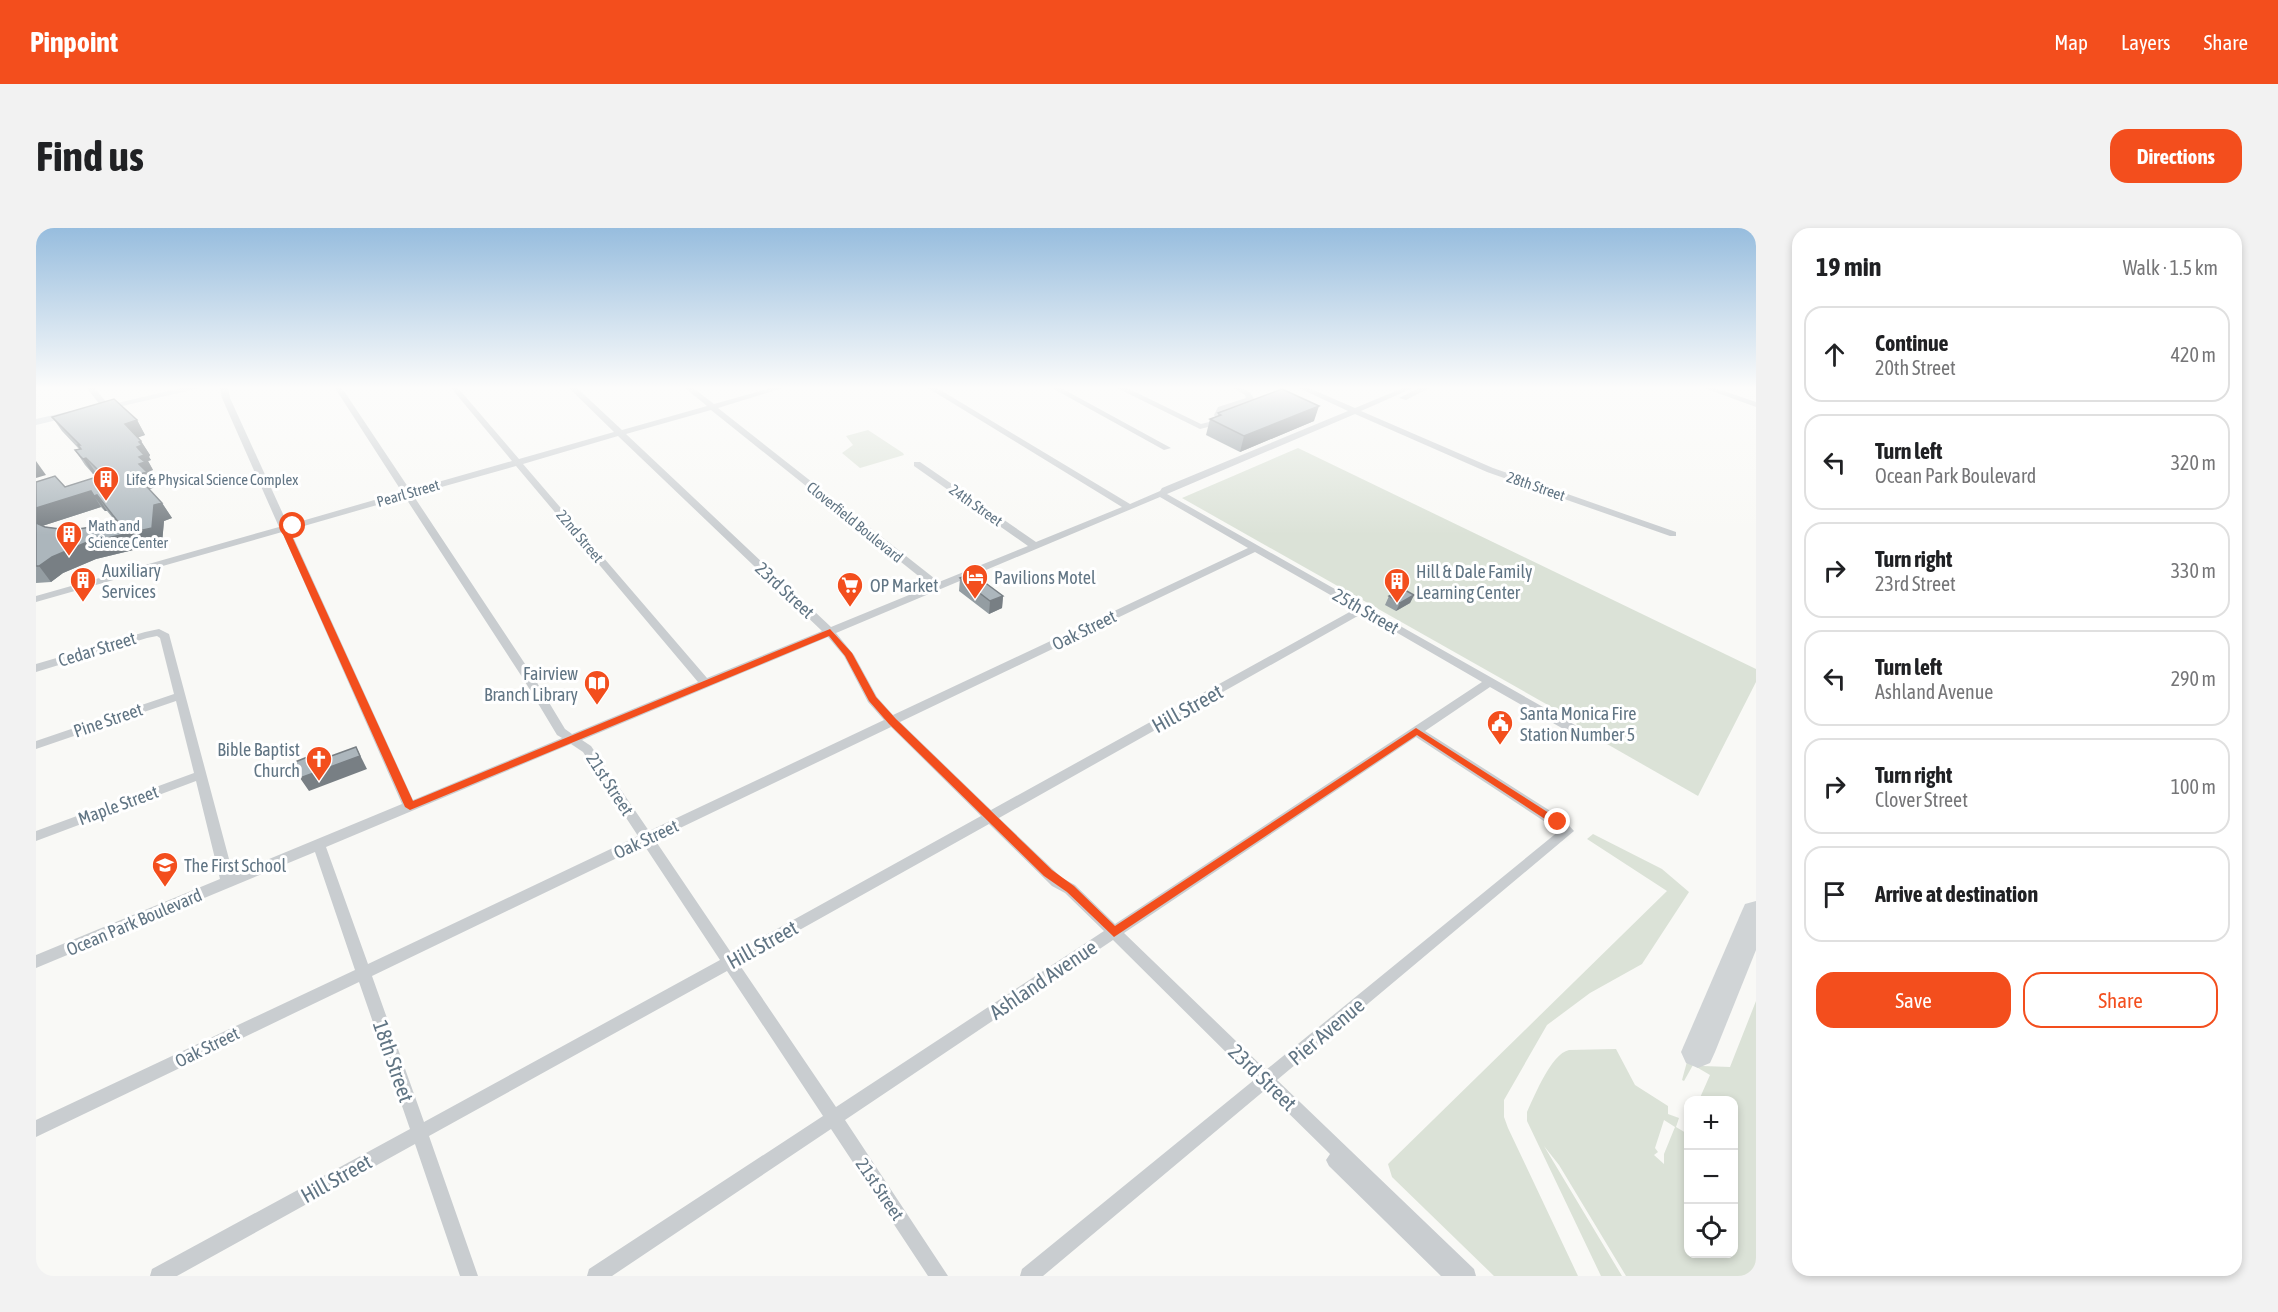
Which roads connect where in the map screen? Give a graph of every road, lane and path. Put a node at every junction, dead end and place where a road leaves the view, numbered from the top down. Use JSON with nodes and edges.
{"nodes":[{"id":1,"x":243,"y":437,"type":"edge"},
{"id":2,"x":370,"y":437,"type":"edge"},
{"id":3,"x":496,"y":437,"type":"edge"},
{"id":4,"x":604,"y":437,"type":"edge"},
{"id":5,"x":622,"y":437,"type":"edge"},
{"id":6,"x":750,"y":437,"type":"edge"},
{"id":7,"x":1012,"y":437,"type":"edge"},
{"id":8,"x":1146,"y":437,"type":"edge"},
{"id":9,"x":1296,"y":437,"type":"edge"},
{"id":10,"x":1414,"y":437,"type":"edge"},
{"id":11,"x":1167,"y":448,"type":"dead end"},
{"id":12,"x":517,"y":462,"type":"junction"},
{"id":13,"x":917,"y":464,"type":"dead end"},
{"id":14,"x":406,"y":493,"type":"junction"},
{"id":15,"x":1162,"y":494,"type":"junction"},
{"id":16,"x":1129,"y":507,"type":"junction"},
{"id":17,"x":284,"y":528,"type":"junction"},
{"id":18,"x":1673,"y":534,"type":"dead end"},
{"id":19,"x":1035,"y":546,"type":"junction"},
{"id":20,"x":1255,"y":548,"type":"junction"},
{"id":21,"x":939,"y":587,"type":"junction"},
{"id":22,"x":36,"y":599,"type":"edge"},
{"id":23,"x":1363,"y":609,"type":"junction"},
{"id":24,"x":830,"y":632,"type":"junction"},
{"id":25,"x":36,"y":668,"type":"edge"},
{"id":26,"x":1490,"y":682,"type":"junction"},
{"id":27,"x":706,"y":684,"type":"junction"},
{"id":28,"x":180,"y":696,"type":"junction"},
{"id":29,"x":893,"y":722,"type":"junction"},
{"id":30,"x":1570,"y":728,"type":"dead end"},
{"id":31,"x":1416,"y":731,"type":"junction"},
{"id":32,"x":572,"y":738,"type":"junction"},
{"id":33,"x":36,"y":745,"type":"edge"},
{"id":34,"x":200,"y":775,"type":"junction"},
{"id":35,"x":410,"y":807,"type":"junction"},
{"id":36,"x":991,"y":817,"type":"junction"},
{"id":37,"x":36,"y":836,"type":"edge"},
{"id":38,"x":646,"y":838,"type":"junction"},
{"id":39,"x":318,"y":845,"type":"junction"},
{"id":40,"x":228,"y":883,"type":"junction"},
{"id":41,"x":1111,"y":934,"type":"junction"},
{"id":42,"x":730,"y":962,"type":"junction"},
{"id":43,"x":36,"y":963,"type":"edge"},
{"id":44,"x":363,"y":973,"type":"junction"},
{"id":45,"x":1263,"y":1083,"type":"junction"},
{"id":46,"x":834,"y":1119,"type":"junction"},
{"id":47,"x":36,"y":1129,"type":"edge"},
{"id":48,"x":418,"y":1133,"type":"junction"},
{"id":49,"x":1461,"y":1275,"type":"edge"},
{"id":50,"x":159,"y":1276,"type":"edge"},
{"id":51,"x":469,"y":1276,"type":"edge"},
{"id":52,"x":596,"y":1276,"type":"edge"},
{"id":53,"x":939,"y":1276,"type":"edge"},
{"id":54,"x":1029,"y":1276,"type":"edge"}],
"edges":[{"from":1,"to":17,"type":"street"},
{"from":2,"to":14,"type":"street","name":"21st Street"},
{"from":3,"to":12,"type":"street","name":"22nd Street"},
{"from":4,"to":12,"type":"street","name":"Pearl Street"},
{"from":5,"to":24,"type":"street","name":"23rd Street"},
{"from":6,"to":21,"type":"street","name":"Cloverfield Boulevard"},
{"from":7,"to":16,"type":"street"},
{"from":8,"to":11,"type":"street"},
{"from":9,"to":15,"type":"street","name":"Ocean Park Boulevard"},
{"from":10,"to":18,"type":"street","name":"28th Street"},
{"from":12,"to":14,"type":"street","name":"Pearl Street"},
{"from":12,"to":27,"type":"street","name":"22nd Street"},
{"from":13,"to":19,"type":"street","name":"24th Street"},
{"from":14,"to":17,"type":"street","name":"Pearl Street"},
{"from":14,"to":32,"type":"street","name":"21st Street"},
{"from":15,"to":16,"type":"street","name":"Ocean Park Boulevard"},
{"from":15,"to":20,"type":"street","name":"25th Street"},
{"from":16,"to":19,"type":"street","name":"Ocean Park Boulevard"},
{"from":17,"to":22,"type":"street","name":"Pearl Street"},
{"from":17,"to":35,"type":"street"},
{"from":19,"to":21,"type":"street","name":"Ocean Park Boulevard"},
{"from":20,"to":23,"type":"street","name":"25th Street"},
{"from":20,"to":29,"type":"street","name":"Oak Street"},
{"from":21,"to":24,"type":"street","name":"Ocean Park Boulevard"},
{"from":23,"to":26,"type":"street","name":"25th Street"},
{"from":23,"to":36,"type":"street","name":"Hill Street"},
{"from":24,"to":27,"type":"street","name":"Ocean Park Boulevard"},
{"from":24,"to":29,"type":"street","name":"23rd Street"},
{"from":25,"to":28,"type":"street","name":"Cedar Street"},
{"from":26,"to":30,"type":"street","name":"25th Street"},
{"from":26,"to":31,"type":"street","name":"Ashland Avenue"},
{"from":27,"to":32,"type":"street","name":"Ocean Park Boulevard"},
{"from":28,"to":33,"type":"street","name":"Pine Street"},
{"from":28,"to":34,"type":"street"},
{"from":29,"to":36,"type":"street","name":"23rd Street"},
{"from":29,"to":38,"type":"street","name":"Oak Street"},
{"from":31,"to":41,"type":"street","name":"Ashland Avenue"},
{"from":31,"to":45,"type":"street","name":"Pier Avenue"},
{"from":32,"to":35,"type":"street","name":"Ocean Park Boulevard"},
{"from":32,"to":38,"type":"street","name":"21st Street"},
{"from":34,"to":37,"type":"street","name":"Maple Street"},
{"from":34,"to":40,"type":"street"},
{"from":35,"to":39,"type":"street","name":"Ocean Park Boulevard"},
{"from":36,"to":41,"type":"street","name":"23rd Street"},
{"from":36,"to":42,"type":"street","name":"Hill Street"},
{"from":38,"to":42,"type":"street","name":"21st Street"},
{"from":38,"to":44,"type":"street","name":"Oak Street"},
{"from":39,"to":40,"type":"street","name":"Ocean Park Boulevard"},
{"from":39,"to":44,"type":"street","name":"18th Street"},
{"from":40,"to":43,"type":"street","name":"Ocean Park Boulevard"},
{"from":41,"to":45,"type":"street","name":"23rd Street"},
{"from":41,"to":46,"type":"street","name":"Ashland Avenue"},
{"from":42,"to":46,"type":"street","name":"21st Street"},
{"from":42,"to":48,"type":"street","name":"Hill Street"},
{"from":44,"to":47,"type":"street","name":"Oak Street"},
{"from":44,"to":48,"type":"street","name":"18th Street"},
{"from":45,"to":49,"type":"street","name":"23rd Street"},
{"from":45,"to":54,"type":"street","name":"Pier Avenue"},
{"from":46,"to":52,"type":"street","name":"Ashland Avenue"},
{"from":46,"to":53,"type":"street","name":"21st Street"},
{"from":48,"to":50,"type":"street","name":"Hill Street"},
{"from":48,"to":51,"type":"street","name":"18th Street"}]}
